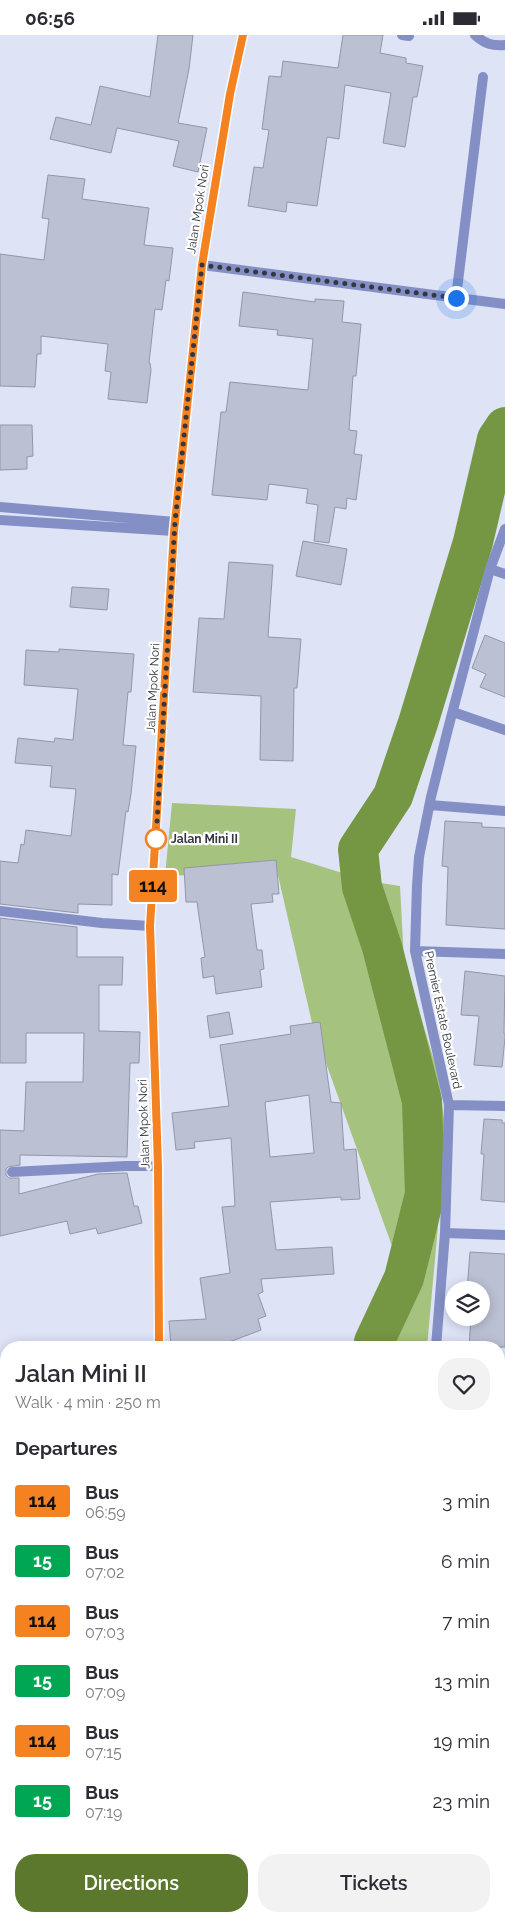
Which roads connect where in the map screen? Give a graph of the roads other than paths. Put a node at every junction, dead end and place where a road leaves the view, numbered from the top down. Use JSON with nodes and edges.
{"nodes":[{"id":1,"x":243,"y":35,"type":"edge"},
{"id":2,"x":476,"y":35,"type":"edge"},
{"id":3,"x":505,"y":45,"type":"edge"},
{"id":4,"x":483,"y":77,"type":"dead end"},
{"id":5,"x":202,"y":265,"type":"junction"},
{"id":6,"x":456,"y":298,"type":"junction"},
{"id":7,"x":505,"y":304,"type":"edge"},
{"id":8,"x":0,"y":507,"type":"edge"},
{"id":9,"x":0,"y":520,"type":"edge"},
{"id":10,"x":175,"y":527,"type":"junction"},
{"id":11,"x":505,"y":529,"type":"edge"},
{"id":12,"x":490,"y":569,"type":"junction"},
{"id":13,"x":505,"y":574,"type":"edge"},
{"id":14,"x":453,"y":712,"type":"junction"},
{"id":15,"x":505,"y":730,"type":"edge"},
{"id":16,"x":430,"y":805,"type":"junction"},
{"id":17,"x":505,"y":811,"type":"edge"},
{"id":18,"x":0,"y":911,"type":"edge"},
{"id":19,"x":150,"y":926,"type":"junction"},
{"id":20,"x":415,"y":951,"type":"junction"},
{"id":21,"x":505,"y":953,"type":"edge"},
{"id":22,"x":449,"y":1105,"type":"junction"},
{"id":23,"x":505,"y":1106,"type":"edge"},
{"id":24,"x":158,"y":1166,"type":"junction"},
{"id":25,"x":12,"y":1173,"type":"dead end"},
{"id":26,"x":445,"y":1233,"type":"junction"},
{"id":27,"x":505,"y":1235,"type":"edge"},
{"id":28,"x":159,"y":1341,"type":"edge"},
{"id":29,"x":436,"y":1341,"type":"edge"}],
"edges":[{"from":1,"to":5,"type":"main road","name":"Jalan Mpok Nori"},
{"from":2,"to":3,"type":"street"},
{"from":4,"to":6,"type":"street"},
{"from":5,"to":6,"type":"street"},
{"from":5,"to":10,"type":"main road","name":"Jalan Mpok Nori"},
{"from":6,"to":7,"type":"street"},
{"from":8,"to":10,"type":"street"},
{"from":9,"to":10,"type":"street"},
{"from":10,"to":19,"type":"main road","name":"Jalan Mpok Nori"},
{"from":11,"to":12,"type":"street","name":"Premier Estate Boulevard"},
{"from":12,"to":13,"type":"street"},
{"from":12,"to":14,"type":"street","name":"Premier Estate Boulevard"},
{"from":14,"to":15,"type":"street"},
{"from":14,"to":16,"type":"street","name":"Premier Estate Boulevard"},
{"from":16,"to":17,"type":"street"},
{"from":16,"to":20,"type":"street","name":"Premier Estate Boulevard"},
{"from":18,"to":19,"type":"street"},
{"from":19,"to":24,"type":"main road","name":"Jalan Mpok Nori"},
{"from":20,"to":21,"type":"street"},
{"from":20,"to":22,"type":"street","name":"Premier Estate Boulevard"},
{"from":22,"to":23,"type":"street"},
{"from":22,"to":26,"type":"street","name":"Premier Estate Boulevard"},
{"from":24,"to":25,"type":"street"},
{"from":24,"to":28,"type":"main road","name":"Jalan Mpok Nori"},
{"from":26,"to":27,"type":"street"},
{"from":26,"to":29,"type":"street","name":"Premier Estate Boulevard"}]}
